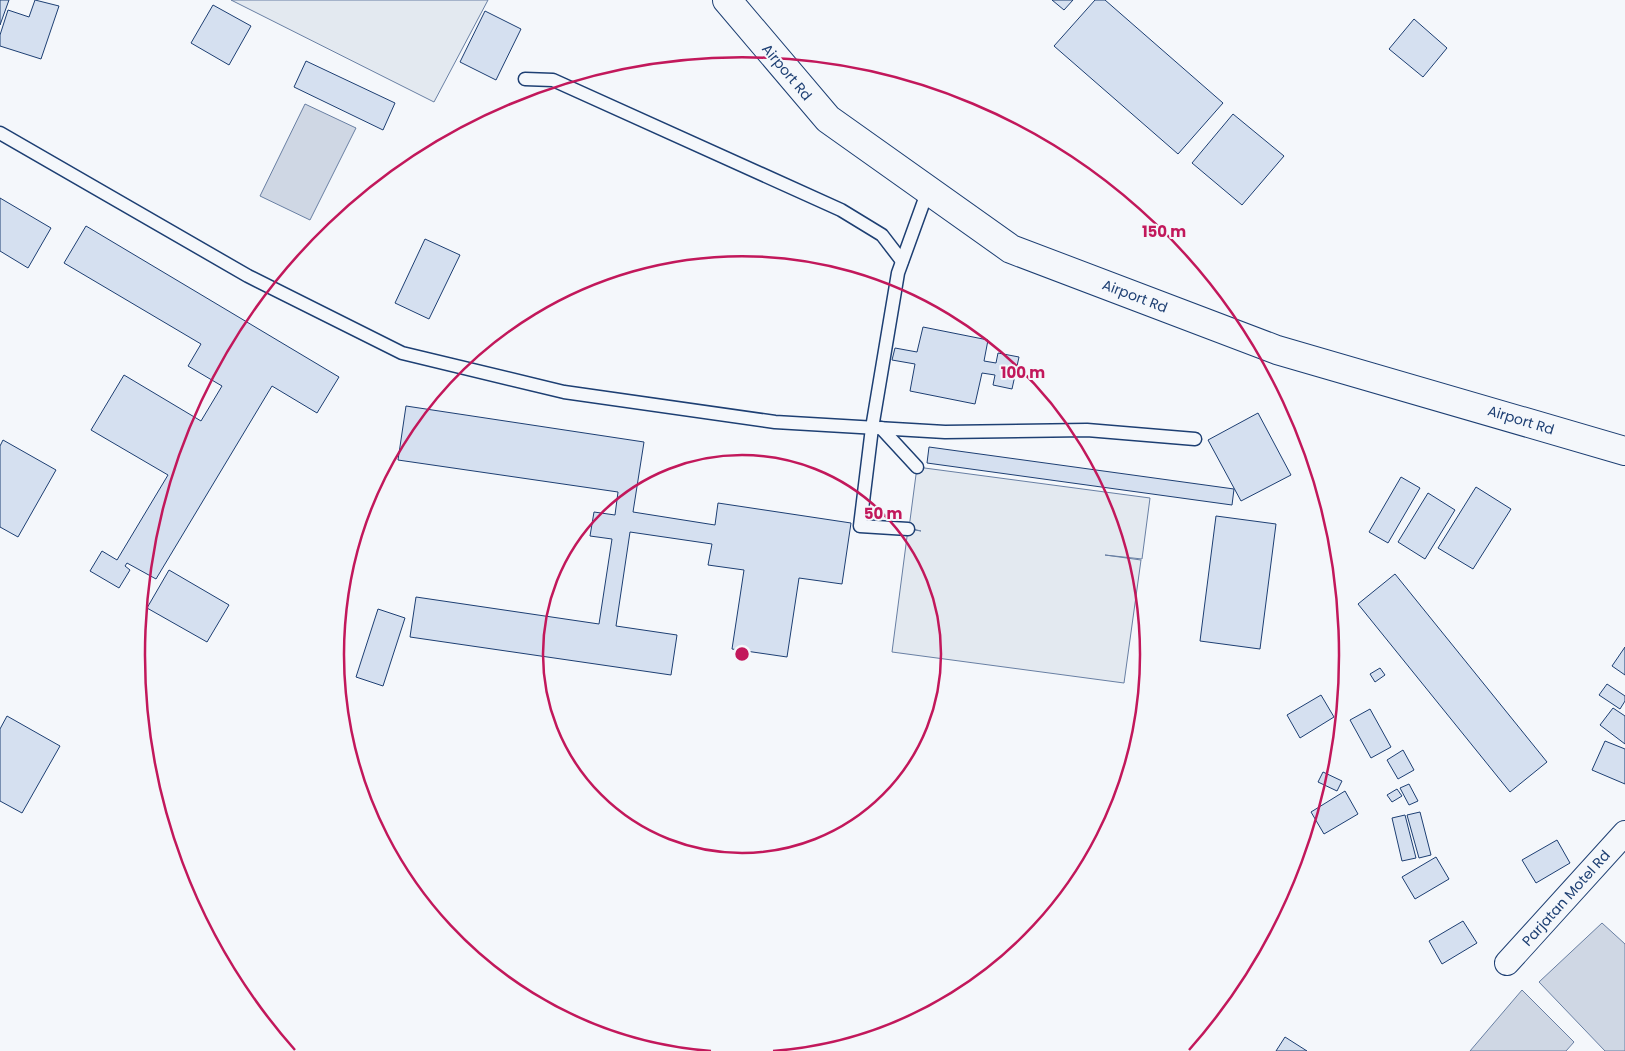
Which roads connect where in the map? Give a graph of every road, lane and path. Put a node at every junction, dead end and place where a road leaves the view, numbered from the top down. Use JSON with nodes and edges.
{"nodes":[{"id":1,"x":727,"y":0,"type":"edge"},
{"id":2,"x":525,"y":79,"type":"dead end"},
{"id":3,"x":0,"y":133,"type":"edge"},
{"id":4,"x":928,"y":190,"type":"junction"},
{"id":5,"x":902,"y":261,"type":"junction"},
{"id":6,"x":876,"y":428,"type":"junction"},
{"id":7,"x":1195,"y":439,"type":"dead end"},
{"id":8,"x":1625,"y":452,"type":"edge"},
{"id":9,"x":917,"y":467,"type":"dead end"},
{"id":10,"x":908,"y":529,"type":"dead end"},
{"id":11,"x":1625,"y":833,"type":"edge"},
{"id":12,"x":1507,"y":963,"type":"dead end"}],
"edges":[{"from":1,"to":4,"type":"main road","name":"Airport Rd"},
{"from":2,"to":5,"type":"lane"},
{"from":3,"to":6,"type":"lane"},
{"from":4,"to":5,"type":"lane"},
{"from":4,"to":8,"type":"main road","name":"Airport Rd"},
{"from":5,"to":6,"type":"lane"},
{"from":6,"to":7,"type":"lane"},
{"from":6,"to":9,"type":"lane"},
{"from":6,"to":10,"type":"lane"},
{"from":11,"to":12,"type":"street","name":"Parjatan Motel Rd"}]}
